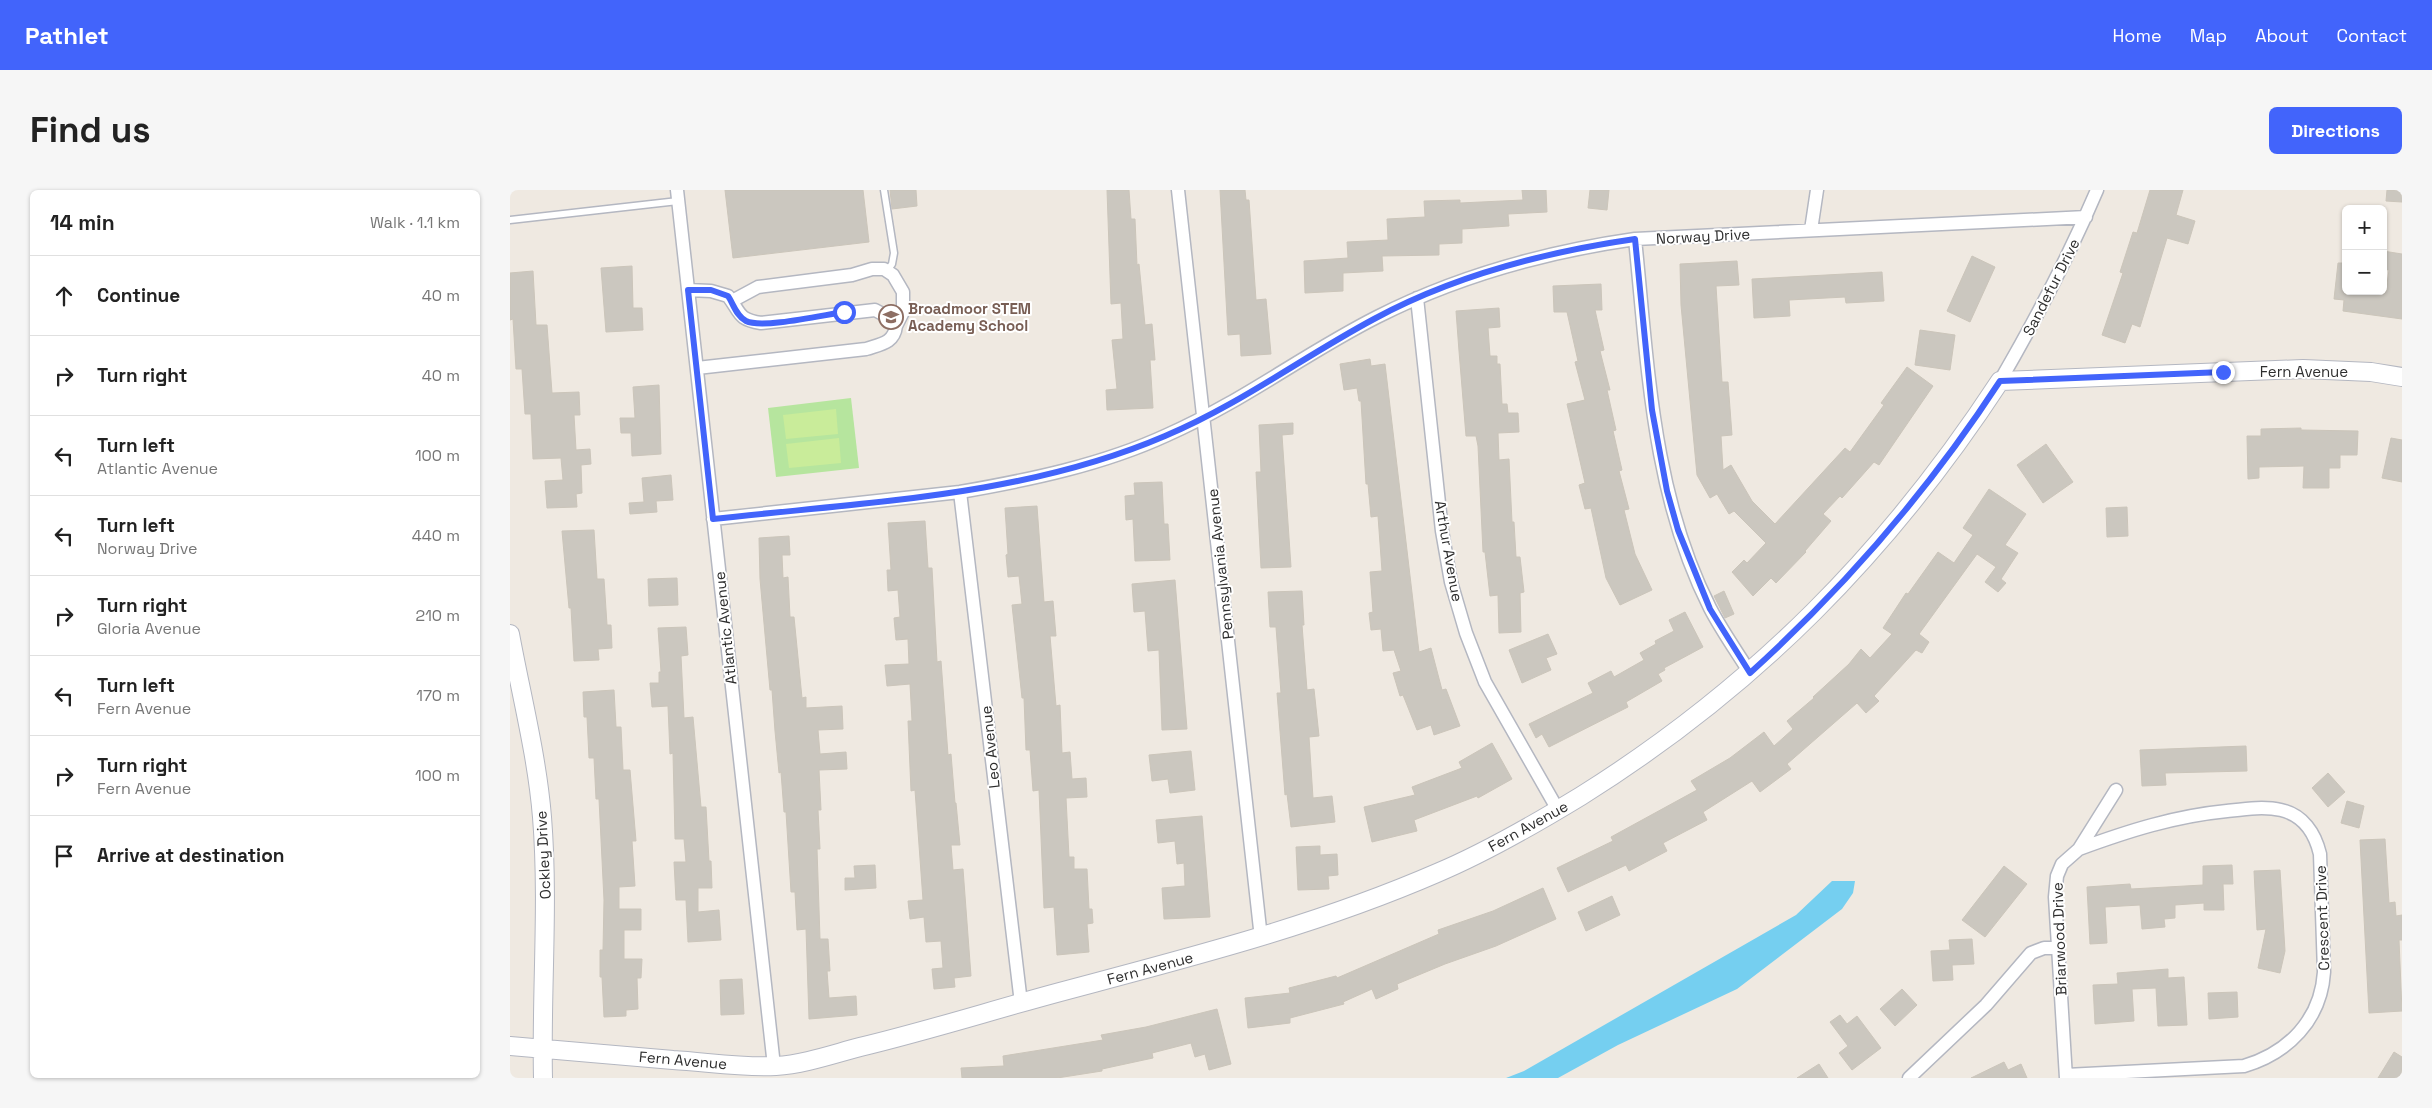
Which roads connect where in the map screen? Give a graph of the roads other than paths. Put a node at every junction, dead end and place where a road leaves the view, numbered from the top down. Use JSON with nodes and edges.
{"nodes":[{"id":1,"x":884,"y":190,"type":"edge"},
{"id":2,"x":1178,"y":190,"type":"edge"},
{"id":3,"x":1817,"y":190,"type":"edge"},
{"id":4,"x":2098,"y":190,"type":"edge"},
{"id":5,"x":677,"y":195,"type":"edge"},
{"id":6,"x":2086,"y":217,"type":"junction"},
{"id":7,"x":510,"y":220,"type":"edge"},
{"id":8,"x":1811,"y":230,"type":"junction"},
{"id":9,"x":1635,"y":239,"type":"junction"},
{"id":10,"x":887,"y":271,"type":"junction"},
{"id":11,"x":688,"y":290,"type":"junction"},
{"id":12,"x":1417,"y":298,"type":"junction"},
{"id":13,"x":732,"y":301,"type":"junction"},
{"id":14,"x":896,"y":326,"type":"junction"},
{"id":15,"x":696,"y":368,"type":"junction"},
{"id":16,"x":2402,"y":377,"type":"edge"},
{"id":17,"x":2000,"y":381,"type":"junction"},
{"id":18,"x":1204,"y":418,"type":"junction"},
{"id":19,"x":960,"y":492,"type":"junction"},
{"id":20,"x":713,"y":519,"type":"junction"},
{"id":21,"x":510,"y":634,"type":"edge"},
{"id":22,"x":1750,"y":673,"type":"junction"},
{"id":23,"x":2116,"y":790,"type":"dead end"},
{"id":24,"x":1558,"y":810,"type":"junction"},
{"id":25,"x":2079,"y":849,"type":"junction"},
{"id":26,"x":1261,"y":938,"type":"junction"},
{"id":27,"x":2058,"y":948,"type":"junction"},
{"id":28,"x":1021,"y":1002,"type":"junction"},
{"id":29,"x":510,"y":1046,"type":"edge"},
{"id":30,"x":542,"y":1049,"type":"junction"},
{"id":31,"x":774,"y":1066,"type":"junction"},
{"id":32,"x":2066,"y":1076,"type":"edge"},
{"id":33,"x":543,"y":1078,"type":"edge"},
{"id":34,"x":1910,"y":1078,"type":"edge"}],
"edges":[{"from":1,"to":10,"type":"lane"},
{"from":2,"to":18,"type":"street","name":"Pennsylvania Avenue"},
{"from":3,"to":8,"type":"street"},
{"from":4,"to":6,"type":"street","name":"Sandefur Drive"},
{"from":5,"to":7,"type":"lane"},
{"from":5,"to":11,"type":"street","name":"Atlantic Avenue"},
{"from":6,"to":8,"type":"street","name":"Norway Drive"},
{"from":6,"to":17,"type":"street","name":"Sandefur Drive"},
{"from":8,"to":9,"type":"street","name":"Norway Drive"},
{"from":9,"to":12,"type":"street","name":"Norway Drive"},
{"from":9,"to":22,"type":"street"},
{"from":10,"to":13,"type":"street"},
{"from":10,"to":14,"type":"street"},
{"from":11,"to":13,"type":"street"},
{"from":11,"to":15,"type":"street","name":"Atlantic Avenue"},
{"from":12,"to":18,"type":"street","name":"Norway Drive"},
{"from":12,"to":24,"type":"street","name":"Arthur Avenue"},
{"from":13,"to":14,"type":"street"},
{"from":14,"to":15,"type":"street"},
{"from":15,"to":20,"type":"street","name":"Atlantic Avenue"},
{"from":16,"to":17,"type":"street","name":"Fern Avenue"},
{"from":17,"to":22,"type":"street","name":"Fern Avenue"},
{"from":18,"to":19,"type":"street","name":"Norway Drive"},
{"from":18,"to":26,"type":"street","name":"Pennsylvania Avenue"},
{"from":19,"to":20,"type":"street","name":"Norway Drive"},
{"from":19,"to":28,"type":"street","name":"Leo Avenue"},
{"from":20,"to":31,"type":"street","name":"Atlantic Avenue"},
{"from":21,"to":30,"type":"street","name":"Ockley Drive"},
{"from":22,"to":24,"type":"street","name":"Fern Avenue"},
{"from":23,"to":25,"type":"street","name":"Briarwood Drive"},
{"from":24,"to":26,"type":"street","name":"Fern Avenue"},
{"from":25,"to":27,"type":"street","name":"Briarwood Drive"},
{"from":25,"to":32,"type":"street","name":"Crescent Drive"},
{"from":26,"to":28,"type":"street","name":"Fern Avenue"},
{"from":27,"to":32,"type":"street","name":"Briarwood Drive"},
{"from":27,"to":34,"type":"street"},
{"from":28,"to":31,"type":"street","name":"Fern Avenue"},
{"from":29,"to":30,"type":"street","name":"Fern Avenue"},
{"from":30,"to":31,"type":"street","name":"Fern Avenue"},
{"from":30,"to":33,"type":"street","name":"Ockley Drive"}]}
